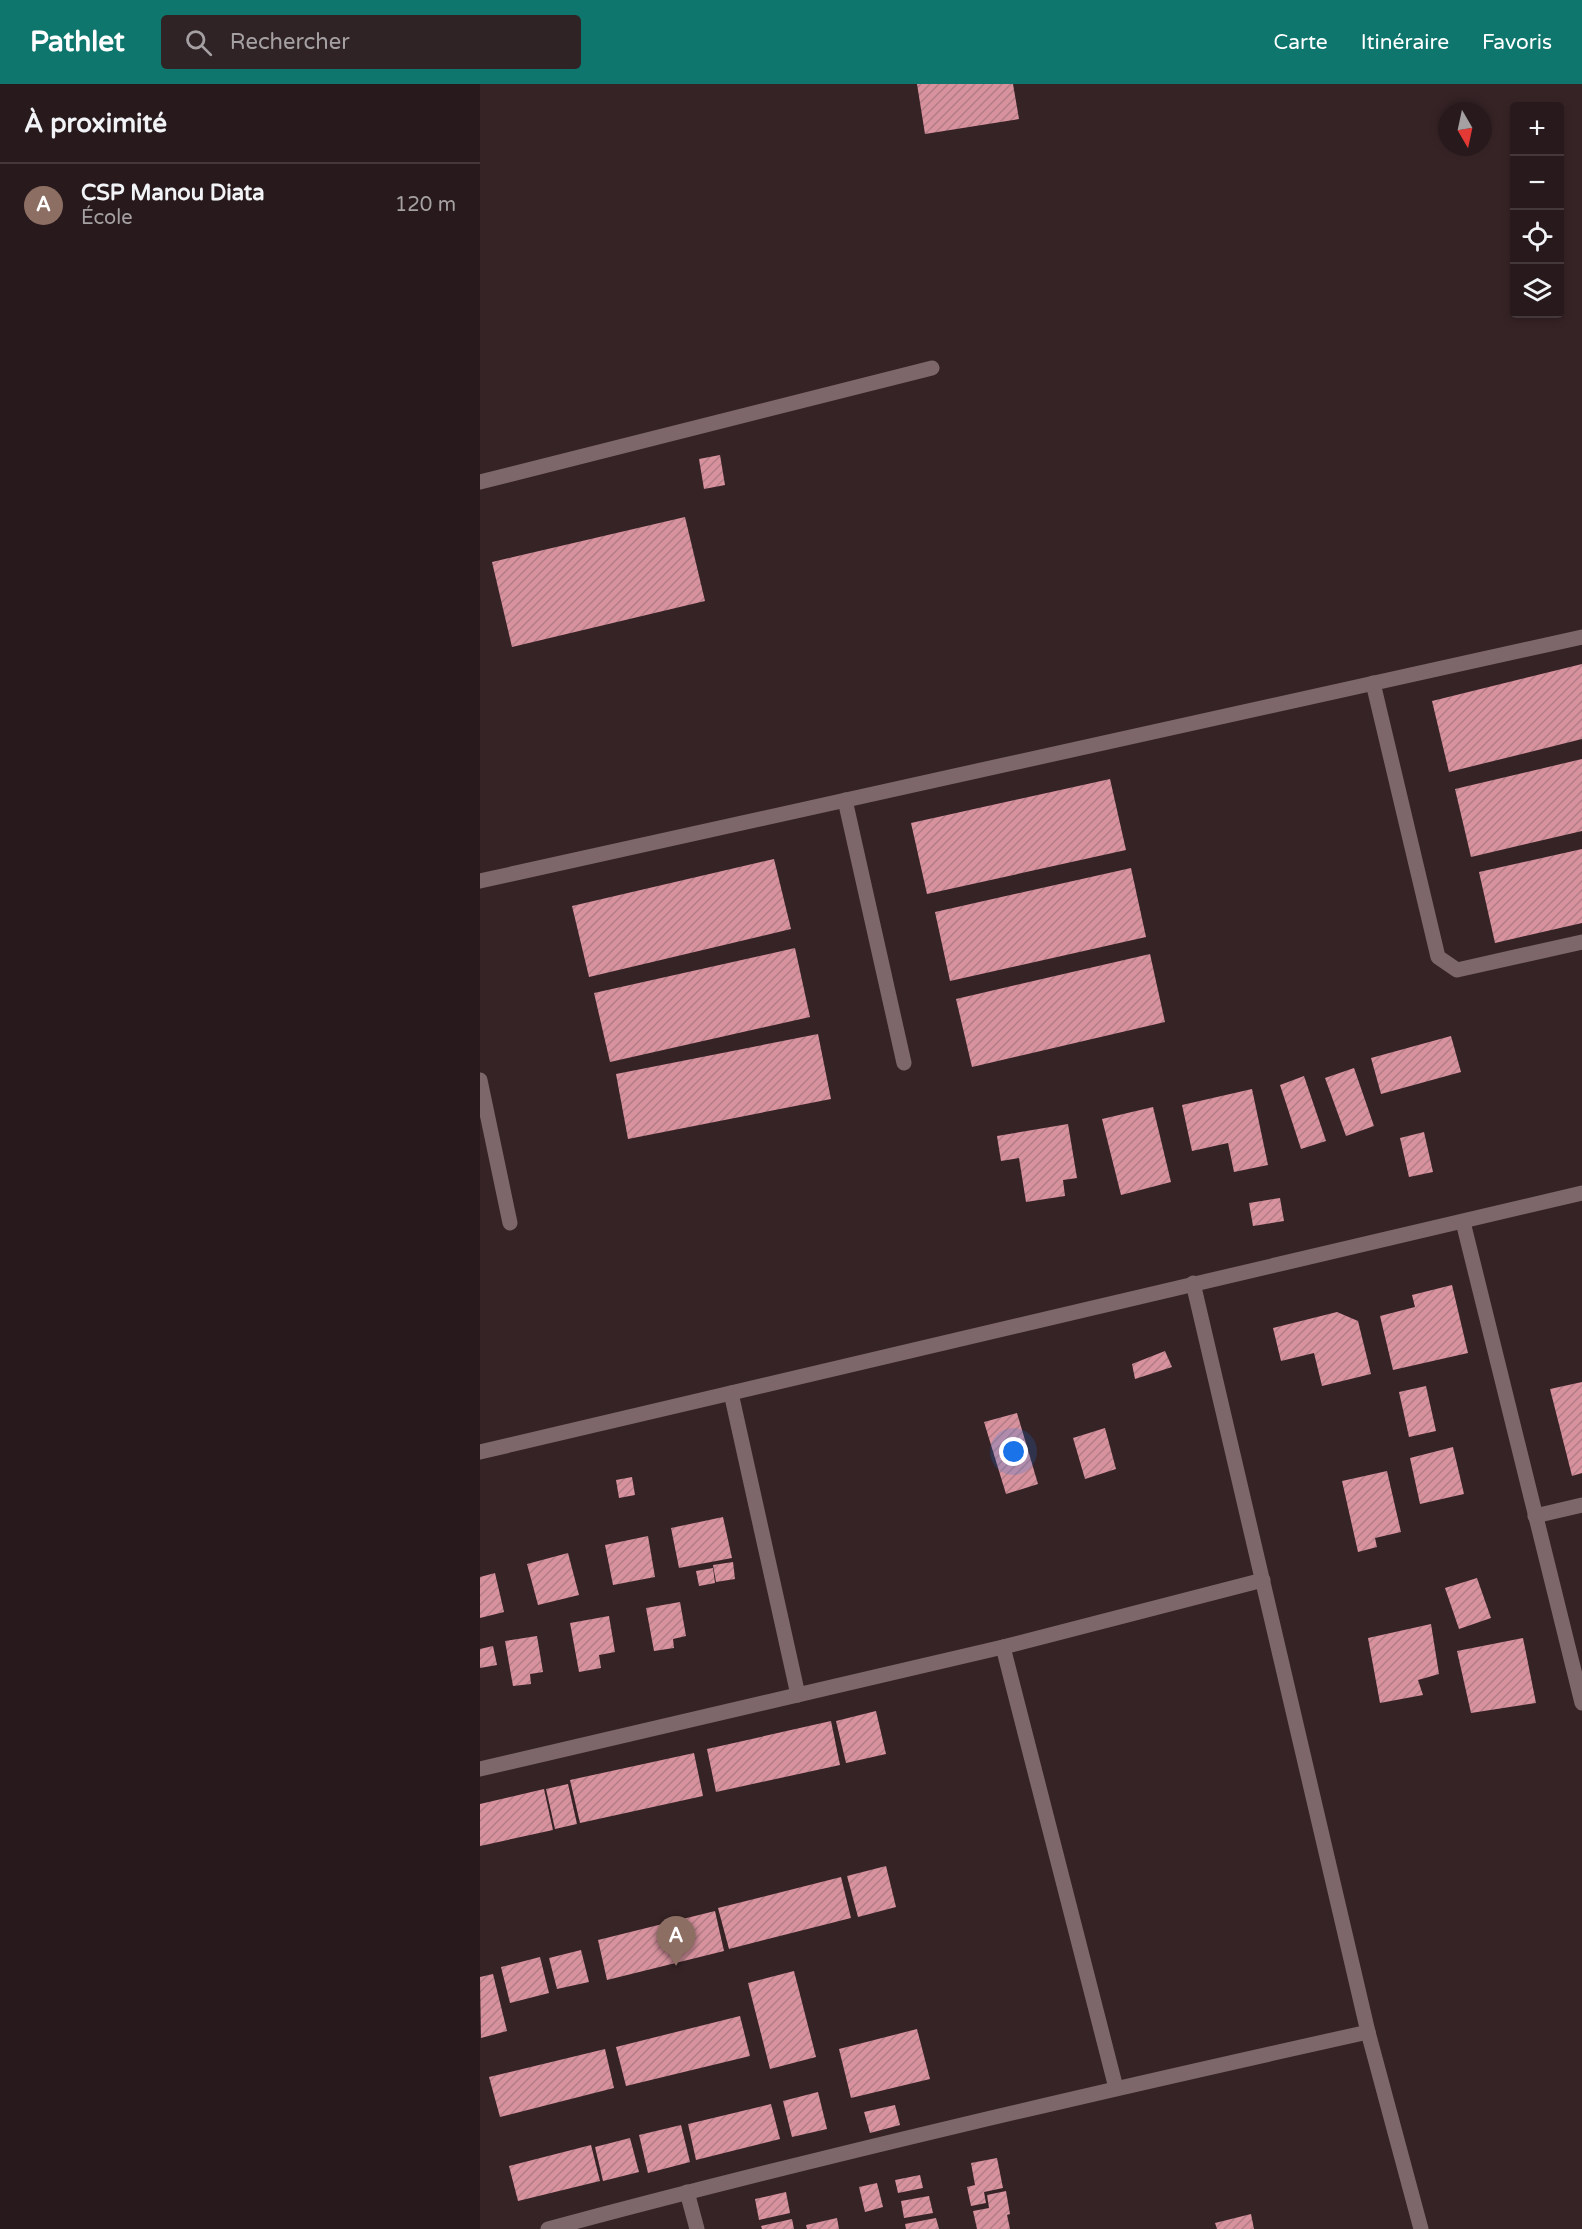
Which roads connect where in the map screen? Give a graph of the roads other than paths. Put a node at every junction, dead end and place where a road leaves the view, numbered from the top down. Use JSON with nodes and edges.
{"nodes":[{"id":1,"x":932,"y":368,"type":"dead end"},
{"id":2,"x":480,"y":482,"type":"edge"},
{"id":3,"x":1582,"y":637,"type":"edge"},
{"id":4,"x":1372,"y":683,"type":"junction"},
{"id":5,"x":845,"y":800,"type":"junction"},
{"id":6,"x":480,"y":881,"type":"edge"},
{"id":7,"x":1582,"y":942,"type":"edge"},
{"id":8,"x":904,"y":1064,"type":"dead end"},
{"id":9,"x":480,"y":1080,"type":"edge"},
{"id":10,"x":1582,"y":1193,"type":"edge"},
{"id":11,"x":1463,"y":1222,"type":"junction"},
{"id":12,"x":510,"y":1223,"type":"dead end"},
{"id":13,"x":1192,"y":1283,"type":"junction"},
{"id":14,"x":731,"y":1392,"type":"junction"},
{"id":15,"x":480,"y":1452,"type":"edge"},
{"id":16,"x":1582,"y":1505,"type":"edge"},
{"id":17,"x":1535,"y":1516,"type":"junction"},
{"id":18,"x":1263,"y":1580,"type":"junction"},
{"id":19,"x":1003,"y":1647,"type":"junction"},
{"id":20,"x":798,"y":1695,"type":"junction"},
{"id":21,"x":1582,"y":1704,"type":"edge"},
{"id":22,"x":480,"y":1769,"type":"edge"},
{"id":23,"x":1368,"y":2032,"type":"junction"},
{"id":24,"x":1116,"y":2088,"type":"junction"},
{"id":25,"x":687,"y":2192,"type":"junction"},
{"id":26,"x":548,"y":2229,"type":"edge"},
{"id":27,"x":697,"y":2229,"type":"edge"},
{"id":28,"x":1421,"y":2229,"type":"edge"}],
"edges":[{"from":1,"to":2,"type":"street"},
{"from":3,"to":4,"type":"street"},
{"from":4,"to":5,"type":"street"},
{"from":4,"to":7,"type":"street"},
{"from":5,"to":6,"type":"street"},
{"from":5,"to":8,"type":"street"},
{"from":9,"to":12,"type":"street"},
{"from":10,"to":11,"type":"street"},
{"from":11,"to":13,"type":"street"},
{"from":11,"to":17,"type":"street"},
{"from":13,"to":14,"type":"street"},
{"from":13,"to":18,"type":"street"},
{"from":14,"to":15,"type":"street"},
{"from":14,"to":20,"type":"street"},
{"from":16,"to":17,"type":"street"},
{"from":17,"to":21,"type":"street"},
{"from":18,"to":19,"type":"street"},
{"from":18,"to":23,"type":"street"},
{"from":19,"to":20,"type":"street"},
{"from":19,"to":24,"type":"street"},
{"from":20,"to":22,"type":"street"},
{"from":23,"to":24,"type":"street"},
{"from":23,"to":28,"type":"street"},
{"from":24,"to":25,"type":"street"},
{"from":25,"to":26,"type":"street"},
{"from":25,"to":27,"type":"street"}]}
